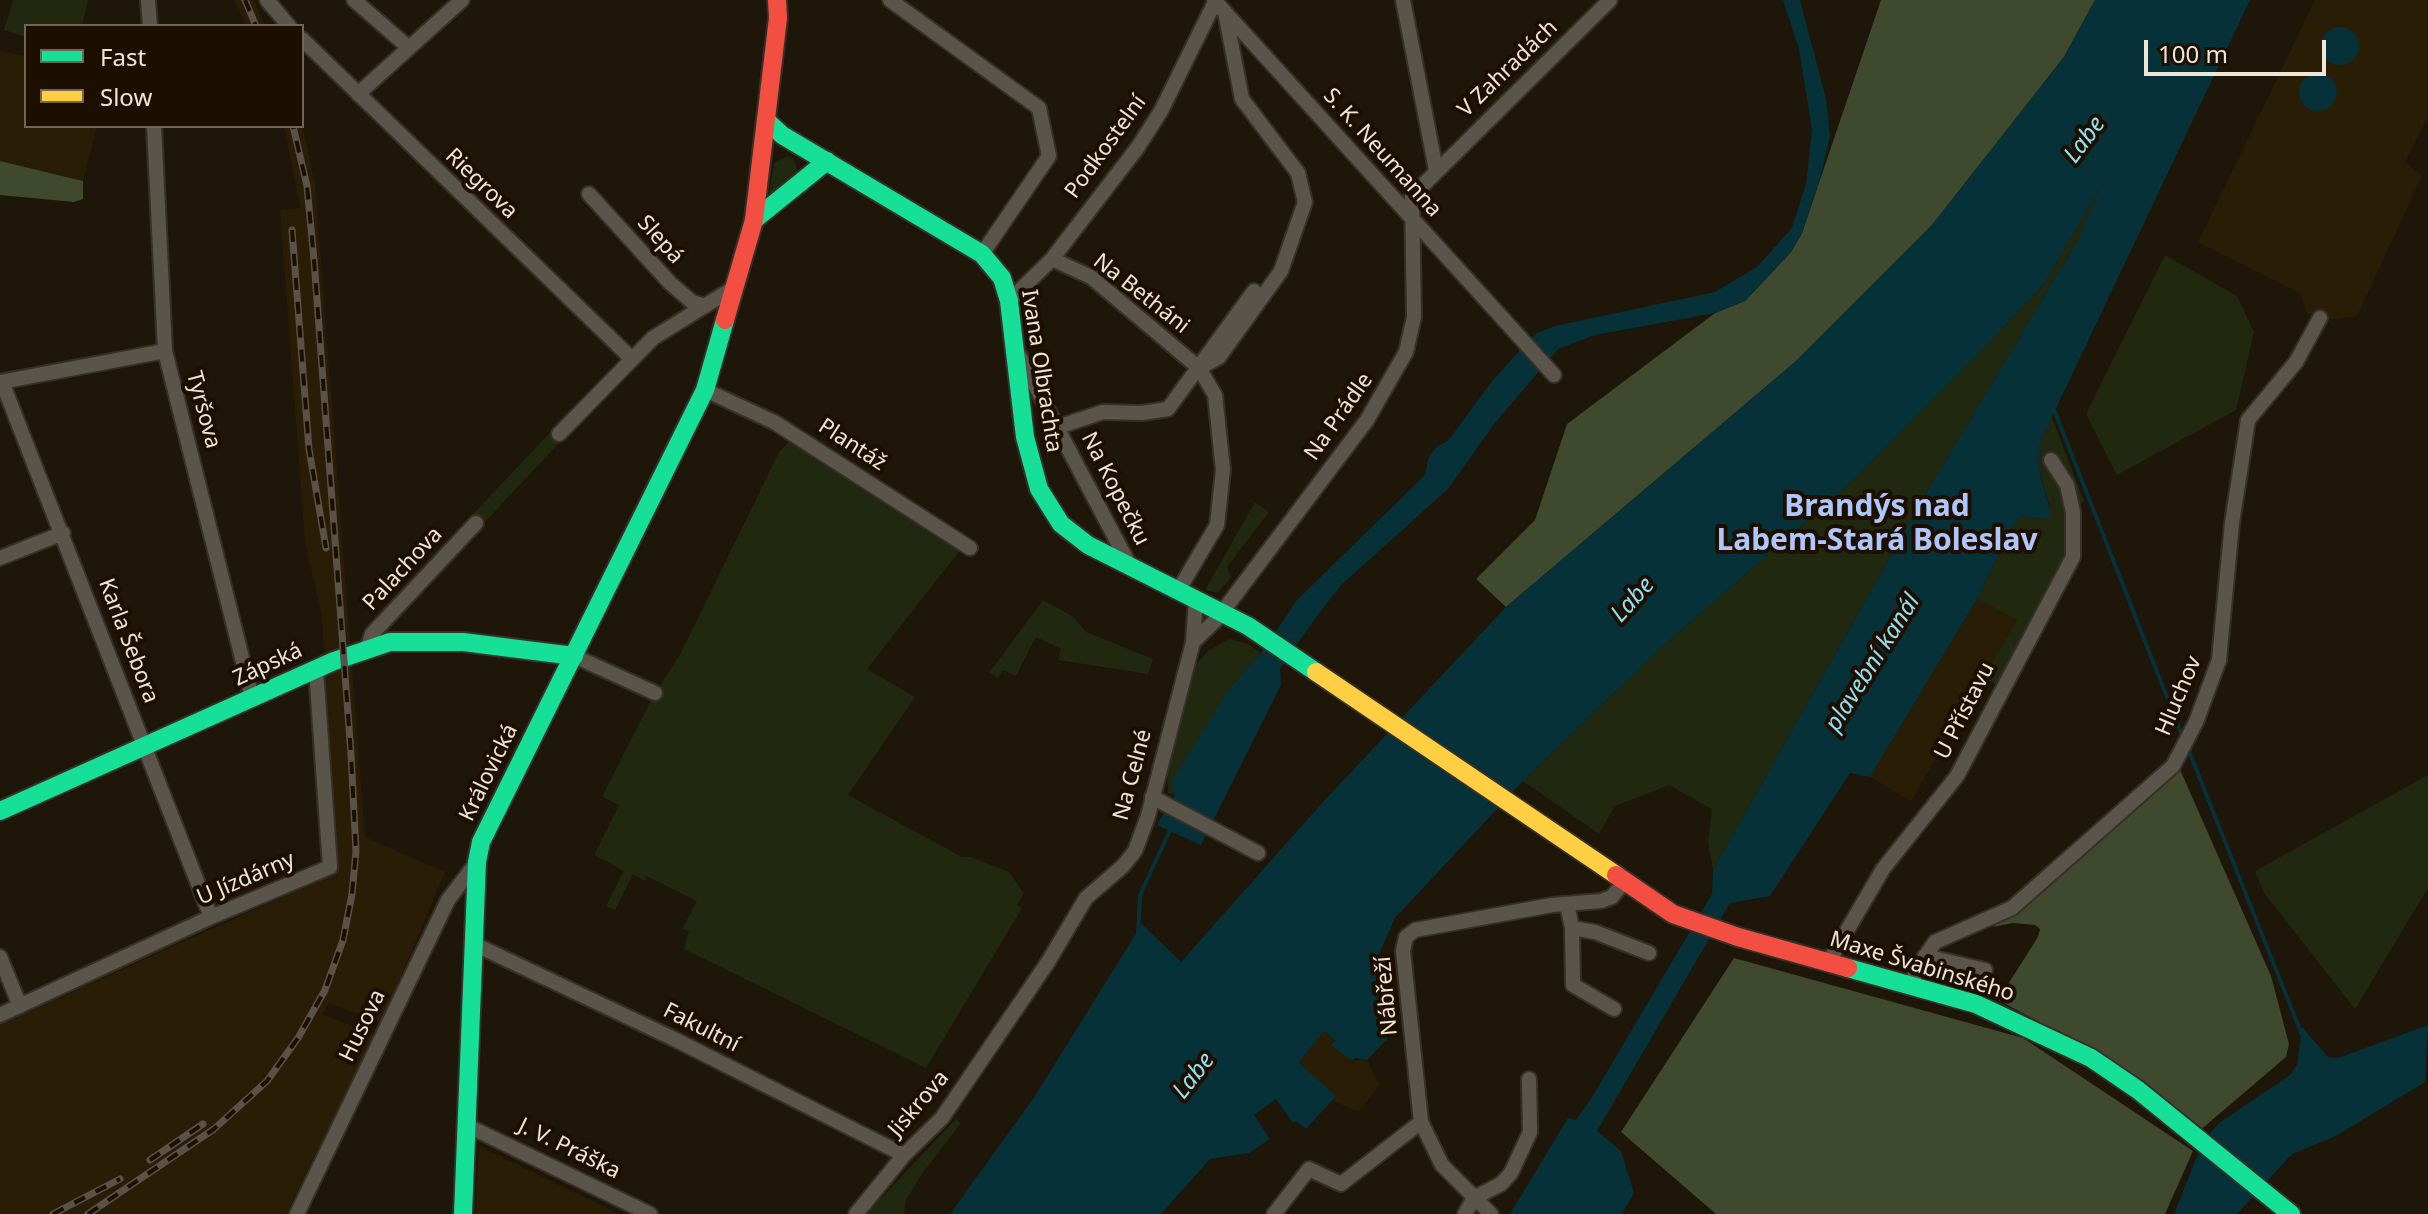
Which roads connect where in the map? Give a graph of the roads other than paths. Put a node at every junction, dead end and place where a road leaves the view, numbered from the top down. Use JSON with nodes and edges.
{"nodes":[{"id":1,"x":148,"y":0,"type":"edge"},
{"id":2,"x":267,"y":0,"type":"edge"},
{"id":3,"x":354,"y":0,"type":"edge"},
{"id":4,"x":462,"y":0,"type":"edge"},
{"id":5,"x":777,"y":0,"type":"edge"},
{"id":6,"x":890,"y":0,"type":"edge"},
{"id":7,"x":1403,"y":0,"type":"edge"},
{"id":8,"x":1610,"y":0,"type":"edge"},
{"id":9,"x":1218,"y":5,"type":"edge"},
{"id":10,"x":150,"y":24,"type":"edge"},
{"id":11,"x":287,"y":24,"type":"edge"},
{"id":12,"x":304,"y":41,"type":"edge"},
{"id":13,"x":408,"y":47,"type":"junction"},
{"id":14,"x":358,"y":94,"type":"junction"},
{"id":15,"x":767,"y":121,"type":"junction"},
{"id":16,"x":154,"y":128,"type":"edge"},
{"id":17,"x":827,"y":161,"type":"junction"},
{"id":18,"x":1436,"y":170,"type":"junction"},
{"id":19,"x":589,"y":194,"type":"dead end"},
{"id":20,"x":1411,"y":219,"type":"junction"},
{"id":21,"x":754,"y":220,"type":"junction"},
{"id":22,"x":982,"y":254,"type":"junction"},
{"id":23,"x":1052,"y":259,"type":"junction"},
{"id":24,"x":732,"y":289,"type":"junction"},
{"id":25,"x":1254,"y":291,"type":"dead end"},
{"id":26,"x":1009,"y":301,"type":"junction"},
{"id":27,"x":705,"y":306,"type":"junction"},
{"id":28,"x":2320,"y":318,"type":"dead end"},
{"id":29,"x":1015,"y":348,"type":"junction"},
{"id":30,"x":165,"y":351,"type":"junction"},
{"id":31,"x":631,"y":358,"type":"junction"},
{"id":32,"x":1199,"y":368,"type":"junction"},
{"id":33,"x":1554,"y":375,"type":"dead end"},
{"id":34,"x":1,"y":382,"type":"edge"},
{"id":35,"x":705,"y":390,"type":"junction"},
{"id":36,"x":1058,"y":427,"type":"junction"},
{"id":37,"x":559,"y":434,"type":"dead end"},
{"id":38,"x":2051,"y":460,"type":"dead end"},
{"id":39,"x":476,"y":523,"type":"dead end"},
{"id":40,"x":63,"y":533,"type":"junction"},
{"id":41,"x":970,"y":548,"type":"dead end"},
{"id":42,"x":0,"y":558,"type":"edge"},
{"id":43,"x":1131,"y":567,"type":"junction"},
{"id":44,"x":1178,"y":591,"type":"junction"},
{"id":45,"x":1196,"y":599,"type":"junction"},
{"id":46,"x":1221,"y":610,"type":"junction"},
{"id":47,"x":1193,"y":642,"type":"junction"},
{"id":48,"x":367,"y":649,"type":"junction"},
{"id":49,"x":574,"y":656,"type":"junction"},
{"id":50,"x":316,"y":669,"type":"junction"},
{"id":51,"x":655,"y":693,"type":"dead end"},
{"id":52,"x":252,"y":698,"type":"junction"},
{"id":53,"x":146,"y":747,"type":"junction"},
{"id":54,"x":1152,"y":797,"type":"junction"},
{"id":55,"x":0,"y":811,"type":"edge"},
{"id":56,"x":1555,"y":836,"type":"joint"},
{"id":57,"x":1258,"y":853,"type":"dead end"},
{"id":58,"x":477,"y":862,"type":"junction"},
{"id":59,"x":1624,"y":882,"type":"junction"},
{"id":60,"x":1567,"y":904,"type":"junction"},
{"id":61,"x":211,"y":917,"type":"junction"},
{"id":62,"x":1572,"y":928,"type":"junction"},
{"id":63,"x":476,"y":945,"type":"junction"},
{"id":64,"x":1649,"y":953,"type":"dead end"},
{"id":65,"x":1925,"y":956,"type":"junction"},
{"id":66,"x":0,"y":957,"type":"edge"},
{"id":67,"x":1828,"y":963,"type":"junction"},
{"id":68,"x":1985,"y":970,"type":"dead end"},
{"id":69,"x":1912,"y":985,"type":"junction"},
{"id":70,"x":20,"y":1006,"type":"junction"},
{"id":71,"x":1614,"y":1009,"type":"dead end"},
{"id":72,"x":0,"y":1015,"type":"edge"},
{"id":73,"x":1011,"y":1019,"type":"joint"},
{"id":74,"x":1529,"y":1079,"type":"dead end"},
{"id":75,"x":1421,"y":1122,"type":"junction"},
{"id":76,"x":468,"y":1126,"type":"junction"},
{"id":77,"x":904,"y":1155,"type":"junction"},
{"id":78,"x":1474,"y":1198,"type":"junction"},
{"id":79,"x":297,"y":1214,"type":"edge"},
{"id":80,"x":463,"y":1214,"type":"edge"},
{"id":81,"x":650,"y":1214,"type":"edge"},
{"id":82,"x":856,"y":1214,"type":"edge"},
{"id":83,"x":1274,"y":1214,"type":"edge"},
{"id":84,"x":1465,"y":1214,"type":"edge"},
{"id":85,"x":1491,"y":1214,"type":"edge"},
{"id":86,"x":2291,"y":1214,"type":"edge"}],
"edges":[{"from":1,"to":10,"type":"street"},
{"from":2,"to":11,"type":"street"},
{"from":3,"to":13,"type":"street"},
{"from":4,"to":13,"type":"street"},
{"from":5,"to":15,"type":"main road"},
{"from":6,"to":22,"type":"street"},
{"from":7,"to":18,"type":"street"},
{"from":8,"to":18,"type":"street","name":"V Zahradách"},
{"from":9,"to":20,"type":"street","name":"S. K. Neumanna"},
{"from":9,"to":23,"type":"street","name":"Podkostelní"},
{"from":9,"to":32,"type":"street"},
{"from":12,"to":14,"type":"street","name":"Riegrova"},
{"from":13,"to":14,"type":"street"},
{"from":14,"to":31,"type":"street","name":"Riegrova"},
{"from":15,"to":17,"type":"main road","name":"Ivana Olbrachta"},
{"from":15,"to":21,"type":"main road","name":"Královická"},
{"from":16,"to":30,"type":"street","name":"Tyršova"},
{"from":17,"to":21,"type":"main road"},
{"from":17,"to":22,"type":"main road","name":"Ivana Olbrachta"},
{"from":18,"to":20,"type":"street","name":"V Zahradách"},
{"from":19,"to":27,"type":"street","name":"Slepá"},
{"from":20,"to":33,"type":"street","name":"S. K. Neumanna"},
{"from":20,"to":46,"type":"street","name":"Na Prádle"},
{"from":21,"to":24,"type":"main road","name":"Královická"},
{"from":22,"to":26,"type":"main road","name":"Ivana Olbrachta"},
{"from":23,"to":26,"type":"street","name":"Podkostelní"},
{"from":23,"to":32,"type":"street","name":"Na Betháni"},
{"from":24,"to":27,"type":"street"},
{"from":24,"to":35,"type":"main road","name":"Královická"},
{"from":25,"to":32,"type":"street"},
{"from":26,"to":29,"type":"main road","name":"Ivana Olbrachta"},
{"from":27,"to":31,"type":"street"},
{"from":28,"to":65,"type":"street","name":"Hluchov"},
{"from":29,"to":36,"type":"street","name":"Na Kopečku"},
{"from":29,"to":43,"type":"main road","name":"Ivana Olbrachta"},
{"from":30,"to":34,"type":"street"},
{"from":30,"to":52,"type":"street","name":"Tyršova"},
{"from":31,"to":37,"type":"street"},
{"from":32,"to":36,"type":"street"},
{"from":32,"to":44,"type":"street"},
{"from":34,"to":40,"type":"street","name":"Karla Šebora"},
{"from":35,"to":41,"type":"street","name":"Plantáž"},
{"from":35,"to":49,"type":"main road","name":"Královická"},
{"from":36,"to":43,"type":"street","name":"Na Kopečku"},
{"from":38,"to":67,"type":"street","name":"U Přístavu"},
{"from":39,"to":48,"type":"street","name":"Palachova"},
{"from":40,"to":42,"type":"street"},
{"from":40,"to":53,"type":"street","name":"Karla Šebora"},
{"from":43,"to":44,"type":"main road","name":"Ivana Olbrachta"},
{"from":44,"to":45,"type":"main road","name":"Ivana Olbrachta"},
{"from":45,"to":46,"type":"main road","name":"Ivana Olbrachta"},
{"from":45,"to":47,"type":"street","name":"Na Celné"},
{"from":46,"to":47,"type":"street","name":"Na Prádle"},
{"from":46,"to":56,"type":"main road","name":"Ivana Olbrachta"},
{"from":47,"to":54,"type":"street","name":"Na Celné"},
{"from":48,"to":49,"type":"main road","name":"Zápská"},
{"from":48,"to":50,"type":"main road","name":"Zápská"},
{"from":49,"to":51,"type":"street"},
{"from":49,"to":58,"type":"main road","name":"Královická"},
{"from":50,"to":52,"type":"main road","name":"Zápská"},
{"from":50,"to":61,"type":"street","name":"U Jízdárny"},
{"from":52,"to":53,"type":"main road","name":"Zápská"},
{"from":53,"to":55,"type":"main road","name":"Zápská"},
{"from":53,"to":61,"type":"street","name":"Karla Šebora"},
{"from":54,"to":57,"type":"street"},
{"from":54,"to":73,"type":"street","name":"Na Celné"},
{"from":56,"to":59,"type":"main road","name":"Maxe Švabinského"},
{"from":58,"to":63,"type":"main road","name":"Královická"},
{"from":58,"to":79,"type":"street","name":"Husova"},
{"from":59,"to":60,"type":"street","name":"Nábřeží"},
{"from":59,"to":67,"type":"main road","name":"Maxe Švabinského"},
{"from":60,"to":62,"type":"street"},
{"from":60,"to":75,"type":"street","name":"Nábřeží"},
{"from":61,"to":70,"type":"street","name":"U Jízdárny"},
{"from":62,"to":64,"type":"street"},
{"from":62,"to":71,"type":"street"},
{"from":63,"to":76,"type":"main road","name":"Královická"},
{"from":63,"to":77,"type":"street","name":"Fakultní"},
{"from":65,"to":68,"type":"street"},
{"from":65,"to":69,"type":"street","name":"Hluchov"},
{"from":66,"to":70,"type":"street"},
{"from":67,"to":69,"type":"main road","name":"Maxe Švabinského"},
{"from":69,"to":86,"type":"main road","name":"Maxe Švabinského"},
{"from":70,"to":72,"type":"street","name":"U Jízdárny"},
{"from":73,"to":77,"type":"street","name":"Jiskrova"},
{"from":74,"to":78,"type":"street"},
{"from":75,"to":78,"type":"street","name":"Nábřeží"},
{"from":75,"to":83,"type":"street"},
{"from":76,"to":80,"type":"main road","name":"Královická"},
{"from":76,"to":81,"type":"street","name":"J. V. Práška"},
{"from":77,"to":82,"type":"street","name":"Jiskrova"},
{"from":78,"to":84,"type":"street"},
{"from":78,"to":85,"type":"street","name":"Nábřeží"}]}
